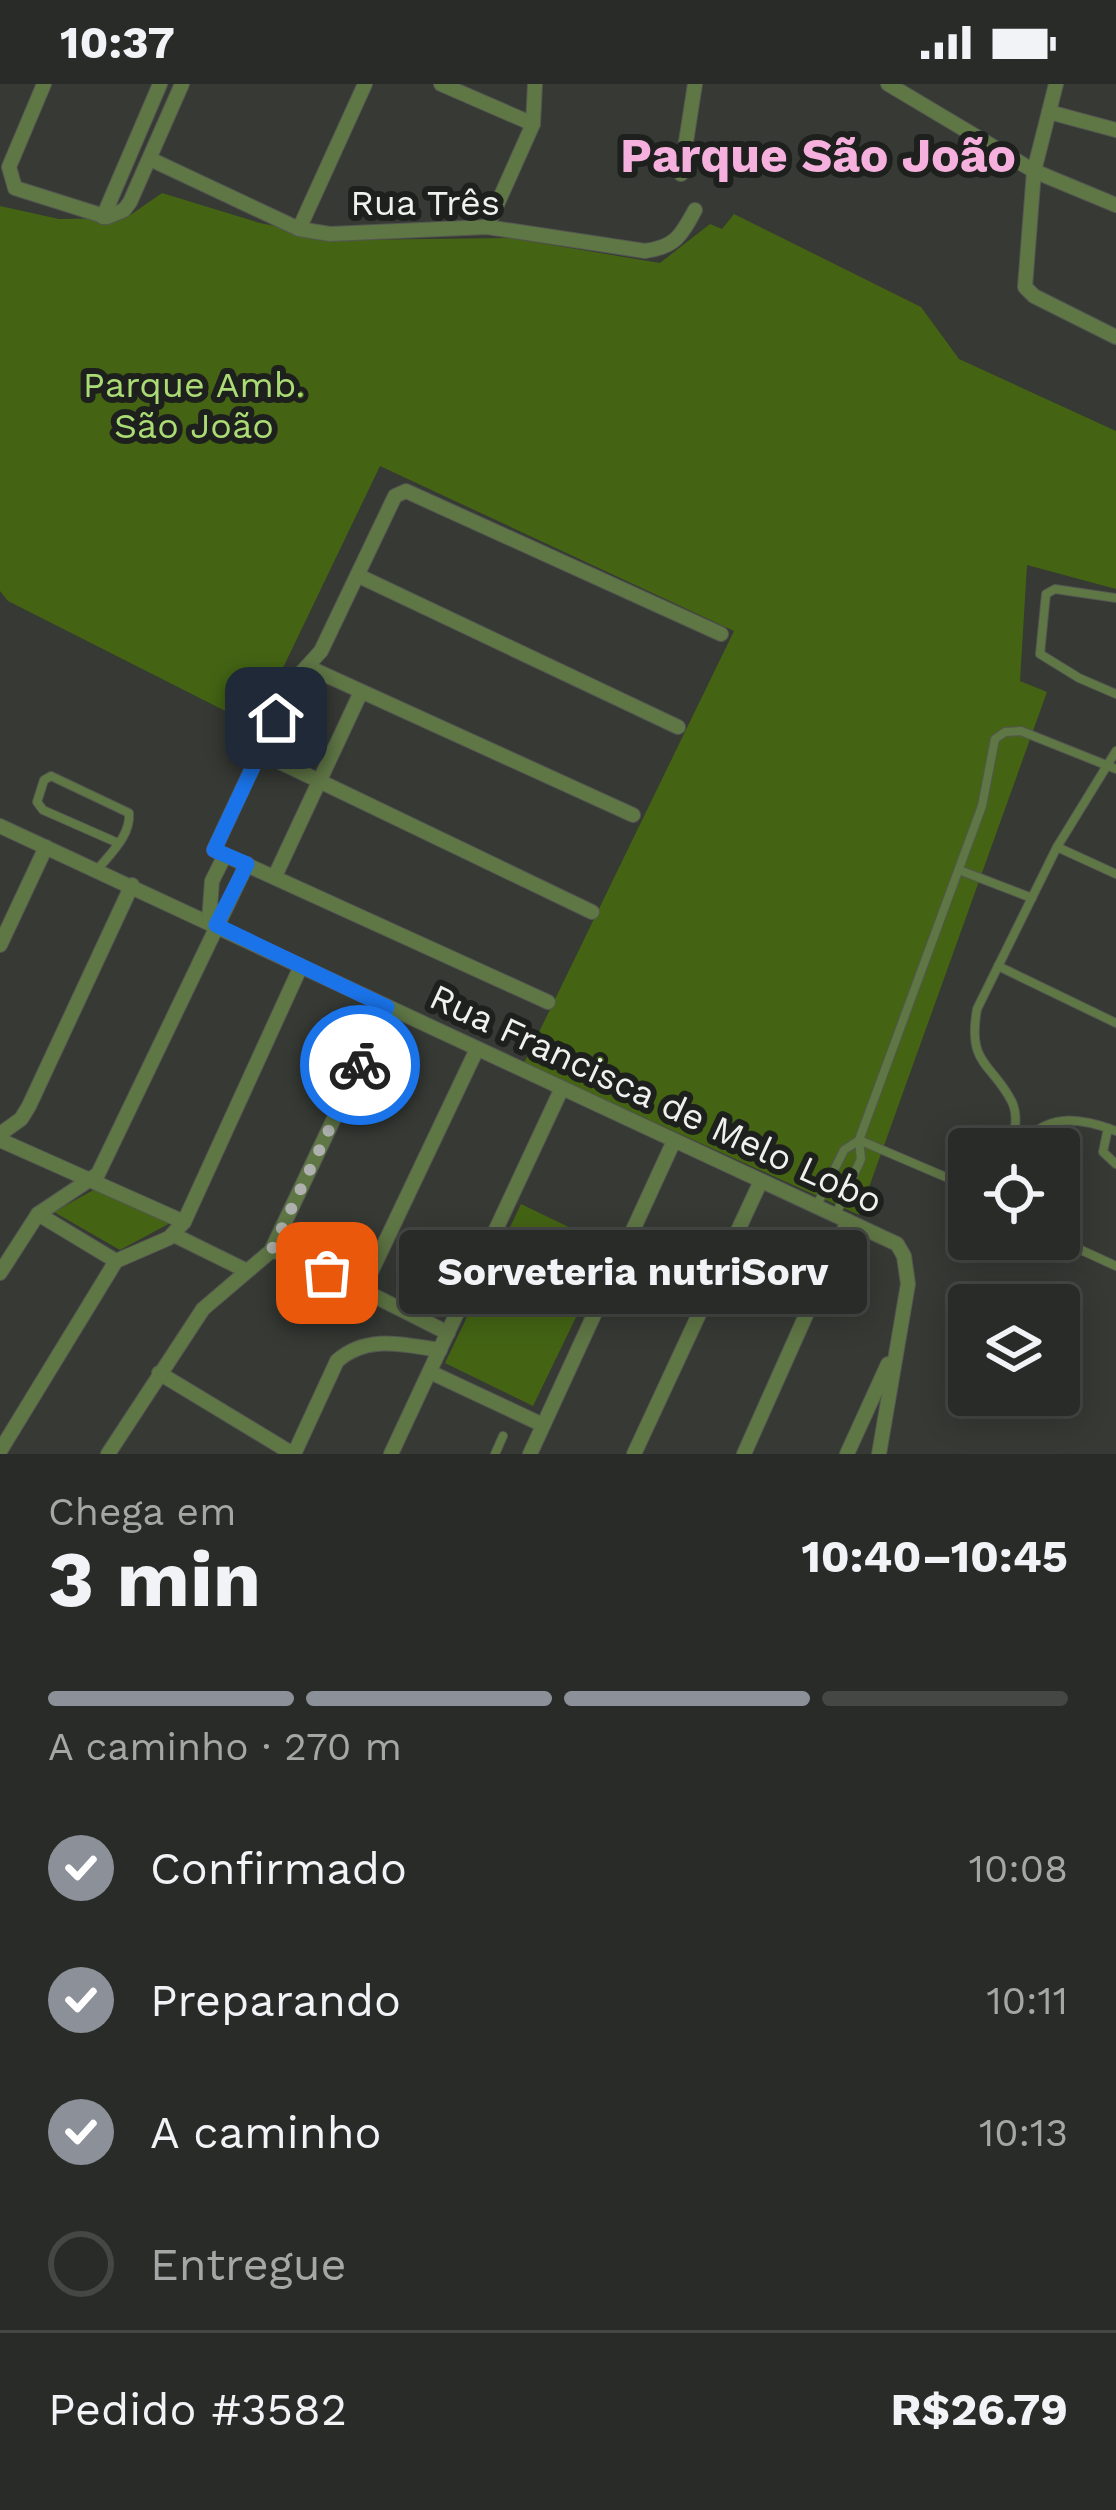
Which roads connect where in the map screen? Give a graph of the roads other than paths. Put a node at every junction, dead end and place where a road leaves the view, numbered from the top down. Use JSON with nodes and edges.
{"nodes":[{"id":1,"x":44,"y":84,"type":"edge"},
{"id":2,"x":160,"y":84,"type":"edge"},
{"id":3,"x":182,"y":84,"type":"edge"},
{"id":4,"x":364,"y":84,"type":"edge"},
{"id":5,"x":441,"y":84,"type":"edge"},
{"id":6,"x":535,"y":84,"type":"edge"},
{"id":7,"x":695,"y":84,"type":"edge"},
{"id":8,"x":888,"y":84,"type":"edge"},
{"id":9,"x":1055,"y":84,"type":"edge"},
{"id":10,"x":1049,"y":112,"type":"junction"},
{"id":11,"x":532,"y":124,"type":"junction"},
{"id":12,"x":1116,"y":130,"type":"edge"},
{"id":13,"x":150,"y":159,"type":"junction"},
{"id":14,"x":1034,"y":171,"type":"junction"},
{"id":15,"x":681,"y":174,"type":"dead end"},
{"id":16,"x":1116,"y":205,"type":"edge"},
{"id":17,"x":695,"y":210,"type":"dead end"},
{"id":18,"x":103,"y":217,"type":"junction"},
{"id":19,"x":487,"y":227,"type":"junction"},
{"id":20,"x":299,"y":229,"type":"junction"},
{"id":21,"x":1116,"y":337,"type":"edge"},
{"id":22,"x":359,"y":576,"type":"junction"},
{"id":23,"x":1116,"y":598,"type":"edge"},
{"id":24,"x":721,"y":634,"type":"dead end"},
{"id":25,"x":308,"y":667,"type":"junction"},
{"id":26,"x":361,"y":692,"type":"junction"},
{"id":27,"x":1116,"y":694,"type":"edge"},
{"id":28,"x":678,"y":727,"type":"dead end"},
{"id":29,"x":1116,"y":751,"type":"edge"},
{"id":30,"x":261,"y":753,"type":"junction"},
{"id":31,"x":1111,"y":767,"type":"edge"},
{"id":32,"x":319,"y":781,"type":"junction"},
{"id":33,"x":633,"y":815,"type":"dead end"},
{"id":34,"x":0,"y":826,"type":"edge"},
{"id":35,"x":118,"y":843,"type":"junction"},
{"id":36,"x":46,"y":847,"type":"junction"},
{"id":37,"x":1057,"y":847,"type":"junction"},
{"id":38,"x":225,"y":855,"type":"junction"},
{"id":39,"x":247,"y":864,"type":"junction"},
{"id":40,"x":98,"y":870,"type":"junction"},
{"id":41,"x":959,"y":870,"type":"junction"},
{"id":42,"x":1116,"y":874,"type":"edge"},
{"id":43,"x":275,"y":875,"type":"junction"},
{"id":44,"x":132,"y":885,"type":"junction"},
{"id":45,"x":1032,"y":898,"type":"junction"},
{"id":46,"x":592,"y":912,"type":"dead end"},
{"id":47,"x":212,"y":923,"type":"junction"},
{"id":48,"x":0,"y":945,"type":"edge"},
{"id":49,"x":302,"y":966,"type":"junction"},
{"id":50,"x":998,"y":966,"type":"junction"},
{"id":51,"x":548,"y":1002,"type":"dead end"},
{"id":52,"x":387,"y":1007,"type":"junction"},
{"id":53,"x":1116,"y":1023,"type":"edge"},
{"id":54,"x":477,"y":1049,"type":"junction"},
{"id":55,"x":562,"y":1088,"type":"junction"},
{"id":56,"x":1015,"y":1128,"type":"edge"},
{"id":57,"x":1038,"y":1128,"type":"edge"},
{"id":58,"x":1112,"y":1130,"type":"edge"},
{"id":59,"x":2,"y":1132,"type":"edge"},
{"id":60,"x":859,"y":1140,"type":"junction"},
{"id":61,"x":673,"y":1143,"type":"junction"},
{"id":62,"x":1116,"y":1163,"type":"edge"},
{"id":63,"x":948,"y":1178,"type":"edge"},
{"id":64,"x":89,"y":1182,"type":"junction"},
{"id":65,"x":760,"y":1183,"type":"junction"},
{"id":66,"x":816,"y":1207,"type":"junction"},
{"id":67,"x":38,"y":1214,"type":"junction"},
{"id":68,"x":842,"y":1218,"type":"junction"},
{"id":69,"x":184,"y":1222,"type":"junction"},
{"id":70,"x":174,"y":1235,"type":"junction"},
{"id":71,"x":1080,"y":1250,"type":"edge"},
{"id":72,"x":271,"y":1251,"type":"junction"},
{"id":73,"x":116,"y":1261,"type":"junction"},
{"id":74,"x":1116,"y":1266,"type":"edge"},
{"id":75,"x":245,"y":1270,"type":"junction"},
{"id":76,"x":0,"y":1273,"type":"edge"},
{"id":77,"x":362,"y":1291,"type":"junction"},
{"id":78,"x":448,"y":1333,"type":"junction"},
{"id":79,"x":898,"y":1343,"type":"junction"},
{"id":80,"x":440,"y":1350,"type":"junction"},
{"id":81,"x":160,"y":1372,"type":"junction"},
{"id":82,"x":430,"y":1372,"type":"junction"},
{"id":83,"x":543,"y":1425,"type":"junction"},
{"id":84,"x":503,"y":1436,"type":"dead end"},
{"id":85,"x":0,"y":1451,"type":"edge"},
{"id":86,"x":532,"y":1453,"type":"edge"},
{"id":87,"x":108,"y":1454,"type":"edge"},
{"id":88,"x":294,"y":1454,"type":"edge"},
{"id":89,"x":392,"y":1454,"type":"edge"},
{"id":90,"x":495,"y":1454,"type":"edge"},
{"id":91,"x":634,"y":1454,"type":"edge"},
{"id":92,"x":744,"y":1454,"type":"edge"},
{"id":93,"x":847,"y":1454,"type":"edge"},
{"id":94,"x":879,"y":1454,"type":"edge"}],
"edges":[{"from":1,"to":18,"type":"street"},
{"from":2,"to":18,"type":"street"},
{"from":3,"to":13,"type":"street"},
{"from":4,"to":20,"type":"street"},
{"from":5,"to":11,"type":"street"},
{"from":6,"to":11,"type":"street"},
{"from":7,"to":15,"type":"street"},
{"from":8,"to":14,"type":"street"},
{"from":9,"to":10,"type":"street"},
{"from":10,"to":12,"type":"street"},
{"from":10,"to":14,"type":"street"},
{"from":11,"to":19,"type":"street"},
{"from":13,"to":18,"type":"street"},
{"from":13,"to":20,"type":"street","name":"Rua Três"},
{"from":14,"to":16,"type":"street"},
{"from":14,"to":21,"type":"street"},
{"from":17,"to":19,"type":"street","name":"Rua Três"},
{"from":19,"to":20,"type":"street","name":"Rua Três"},
{"from":22,"to":24,"type":"street"},
{"from":22,"to":25,"type":"street"},
{"from":22,"to":28,"type":"street"},
{"from":23,"to":27,"type":"lane"},
{"from":25,"to":26,"type":"street"},
{"from":25,"to":30,"type":"street"},
{"from":26,"to":32,"type":"street"},
{"from":26,"to":33,"type":"street"},
{"from":29,"to":31,"type":"lane"},
{"from":30,"to":32,"type":"street"},
{"from":30,"to":38,"type":"street"},
{"from":31,"to":37,"type":"lane"},
{"from":31,"to":41,"type":"lane"},
{"from":32,"to":43,"type":"street"},
{"from":32,"to":46,"type":"street"},
{"from":34,"to":36,"type":"street","name":"Rua Francisca de Melo Lobo"},
{"from":35,"to":35,"type":"lane"},
{"from":35,"to":40,"type":"lane"},
{"from":36,"to":40,"type":"street","name":"Rua Francisca de Melo Lobo"},
{"from":36,"to":48,"type":"street"},
{"from":37,"to":42,"type":"lane"},
{"from":37,"to":45,"type":"lane"},
{"from":38,"to":39,"type":"street"},
{"from":38,"to":47,"type":"street"},
{"from":39,"to":43,"type":"street"},
{"from":39,"to":47,"type":"street"},
{"from":40,"to":44,"type":"street","name":"Rua Francisca de Melo Lobo"},
{"from":41,"to":45,"type":"lane"},
{"from":41,"to":60,"type":"lane"},
{"from":43,"to":51,"type":"street"},
{"from":44,"to":47,"type":"street","name":"Rua Francisca de Melo Lobo"},
{"from":44,"to":59,"type":"street"},
{"from":45,"to":50,"type":"lane"},
{"from":47,"to":49,"type":"street","name":"Rua Francisca de Melo Lobo"},
{"from":47,"to":64,"type":"street"},
{"from":49,"to":52,"type":"street","name":"Rua Francisca de Melo Lobo"},
{"from":49,"to":69,"type":"street"},
{"from":50,"to":53,"type":"lane"},
{"from":50,"to":56,"type":"lane"},
{"from":52,"to":54,"type":"street","name":"Rua Francisca de Melo Lobo"},
{"from":52,"to":72,"type":"street"},
{"from":54,"to":55,"type":"street","name":"Rua Francisca de Melo Lobo"},
{"from":54,"to":77,"type":"street"},
{"from":55,"to":61,"type":"street","name":"Rua Francisca de Melo Lobo"},
{"from":55,"to":78,"type":"street"},
{"from":57,"to":58,"type":"lane"},
{"from":58,"to":62,"type":"lane"},
{"from":59,"to":64,"type":"street"},
{"from":60,"to":63,"type":"lane"},
{"from":60,"to":66,"type":"lane"},
{"from":60,"to":68,"type":"lane"},
{"from":61,"to":65,"type":"street","name":"Rua Francisca de Melo Lobo"},
{"from":61,"to":83,"type":"street"},
{"from":64,"to":67,"type":"street"},
{"from":64,"to":69,"type":"street"},
{"from":65,"to":66,"type":"street","name":"Rua Francisca de Melo Lobo"},
{"from":65,"to":91,"type":"street"},
{"from":66,"to":68,"type":"street","name":"Rua Francisca de Melo Lobo"},
{"from":67,"to":73,"type":"street"},
{"from":67,"to":76,"type":"street"},
{"from":68,"to":79,"type":"street","name":"Rua Francisca de Melo Lobo"},
{"from":68,"to":92,"type":"street"},
{"from":69,"to":70,"type":"street"},
{"from":70,"to":73,"type":"street"},
{"from":70,"to":75,"type":"street"},
{"from":71,"to":74,"type":"lane"},
{"from":72,"to":75,"type":"street"},
{"from":72,"to":77,"type":"street"},
{"from":73,"to":85,"type":"street"},
{"from":75,"to":81,"type":"street"},
{"from":77,"to":78,"type":"street"},
{"from":78,"to":80,"type":"street"},
{"from":79,"to":93,"type":"street"},
{"from":79,"to":94,"type":"street","name":"Rua Francisca de Melo Lobo"},
{"from":80,"to":82,"type":"street"},
{"from":80,"to":88,"type":"street"},
{"from":81,"to":87,"type":"street"},
{"from":81,"to":88,"type":"street"},
{"from":82,"to":83,"type":"street"},
{"from":82,"to":89,"type":"street"},
{"from":83,"to":86,"type":"street"},
{"from":84,"to":90,"type":"lane"}]}
